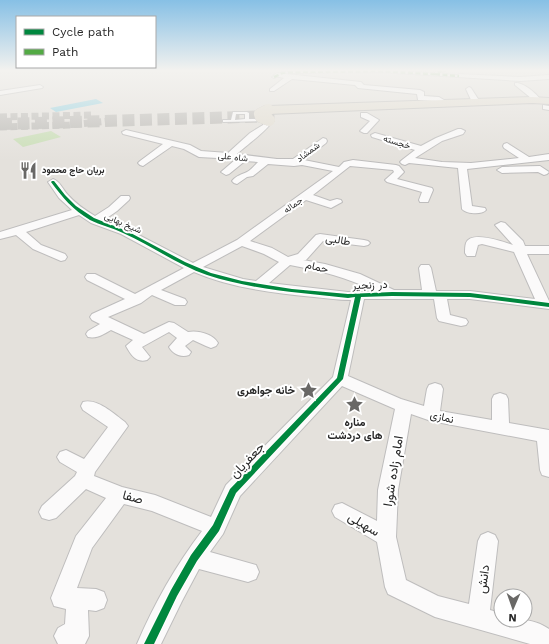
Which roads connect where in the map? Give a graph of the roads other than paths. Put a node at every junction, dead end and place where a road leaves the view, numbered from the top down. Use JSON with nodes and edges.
{"nodes":[{"id":1,"x":392,"y":100,"type":"edge"},
{"id":2,"x":438,"y":100,"type":"edge"},
{"id":3,"x":476,"y":102,"type":"joint"},
{"id":4,"x":445,"y":103,"type":"junction"},
{"id":5,"x":547,"y":104,"type":"edge"},
{"id":6,"x":390,"y":105,"type":"junction"},
{"id":7,"x":272,"y":114,"type":"junction"},
{"id":8,"x":364,"y":115,"type":"junction"},
{"id":9,"x":247,"y":120,"type":"junction"},
{"id":10,"x":224,"y":121,"type":"dead end"},
{"id":11,"x":233,"y":121,"type":"junction"},
{"id":12,"x":366,"y":129,"type":"dead end"},
{"id":13,"x":461,"y":130,"type":"dead end"},
{"id":14,"x":126,"y":132,"type":"dead end"},
{"id":15,"x":375,"y":135,"type":"dead end"},
{"id":16,"x":322,"y":141,"type":"dead end"},
{"id":17,"x":170,"y":143,"type":"junction"},
{"id":18,"x":507,"y":146,"type":"dead end"},
{"id":19,"x":423,"y":150,"type":"junction"},
{"id":20,"x":230,"y":156,"type":"junction"},
{"id":21,"x":549,"y":157,"type":"edge"},
{"id":22,"x":243,"y":158,"type":"junction"},
{"id":23,"x":527,"y":159,"type":"junction"},
{"id":24,"x":408,"y":160,"type":"junction"},
{"id":25,"x":265,"y":161,"type":"junction"},
{"id":26,"x":143,"y":163,"type":"dead end"},
{"id":27,"x":294,"y":163,"type":"junction"},
{"id":28,"x":494,"y":164,"type":"junction"},
{"id":29,"x":462,"y":165,"type":"junction"},
{"id":30,"x":396,"y":168,"type":"junction"},
{"id":31,"x":341,"y":170,"type":"junction"},
{"id":32,"x":226,"y":172,"type":"dead end"},
{"id":33,"x":544,"y":172,"type":"dead end"},
{"id":34,"x":238,"y":181,"type":"dead end"},
{"id":35,"x":53,"y":182,"type":"dead end"},
{"id":36,"x":305,"y":196,"type":"junction"},
{"id":37,"x":125,"y":198,"type":"dead end"},
{"id":38,"x":424,"y":200,"type":"dead end"},
{"id":39,"x":337,"y":202,"type":"dead end"},
{"id":40,"x":481,"y":210,"type":"dead end"},
{"id":41,"x":80,"y":211,"type":"junction"},
{"id":42,"x":95,"y":221,"type":"junction"},
{"id":43,"x":501,"y":225,"type":"dead end"},
{"id":44,"x":18,"y":231,"type":"junction"},
{"id":45,"x":0,"y":236,"type":"edge"},
{"id":46,"x":241,"y":242,"type":"junction"},
{"id":47,"x":364,"y":244,"type":"dead end"},
{"id":48,"x":519,"y":250,"type":"junction"},
{"id":49,"x":549,"y":250,"type":"edge"},
{"id":50,"x":471,"y":253,"type":"dead end"},
{"id":51,"x":61,"y":257,"type":"dead end"},
{"id":52,"x":287,"y":261,"type":"junction"},
{"id":53,"x":194,"y":268,"type":"junction"},
{"id":54,"x":426,"y":268,"type":"dead end"},
{"id":55,"x":91,"y":278,"type":"dead end"},
{"id":56,"x":259,"y":286,"type":"junction"},
{"id":57,"x":152,"y":291,"type":"junction"},
{"id":58,"x":392,"y":294,"type":"junction"},
{"id":59,"x":435,"y":296,"type":"junction"},
{"id":60,"x":358,"y":297,"type":"junction"},
{"id":61,"x":136,"y":300,"type":"junction"},
{"id":62,"x":180,"y":302,"type":"dead end"},
{"id":63,"x":546,"y":304,"type":"edge"},
{"id":64,"x":461,"y":322,"type":"dead end"},
{"id":65,"x":111,"y":324,"type":"junction"},
{"id":66,"x":93,"y":334,"type":"dead end"},
{"id":67,"x":186,"y":337,"type":"junction"},
{"id":68,"x":144,"y":340,"type":"junction"},
{"id":69,"x":211,"y":343,"type":"dead end"},
{"id":70,"x":184,"y":352,"type":"dead end"},
{"id":71,"x":142,"y":356,"type":"dead end"},
{"id":72,"x":340,"y":379,"type":"junction"},
{"id":73,"x":435,"y":389,"type":"dead end"},
{"id":74,"x":500,"y":399,"type":"dead end"},
{"id":75,"x":89,"y":406,"type":"dead end"},
{"id":76,"x":404,"y":406,"type":"junction"},
{"id":77,"x":431,"y":415,"type":"junction"},
{"id":78,"x":500,"y":429,"type":"junction"},
{"id":79,"x":547,"y":436,"type":"edge"},
{"id":80,"x":66,"y":457,"type":"dead end"},
{"id":81,"x":549,"y":470,"type":"edge"},
{"id":82,"x":85,"y":475,"type":"junction"},
{"id":83,"x":120,"y":494,"type":"junction"},
{"id":84,"x":342,"y":511,"type":"dead end"},
{"id":85,"x":49,"y":512,"type":"dead end"},
{"id":86,"x":216,"y":528,"type":"junction"},
{"id":87,"x":386,"y":537,"type":"junction"},
{"id":88,"x":488,"y":541,"type":"dead end"},
{"id":89,"x":194,"y":558,"type":"junction"},
{"id":90,"x":248,"y":572,"type":"dead end"},
{"id":91,"x":478,"y":618,"type":"junction"},
{"id":92,"x":66,"y":636,"type":"dead end"},
{"id":93,"x":549,"y":643,"type":"edge"},
{"id":94,"x":149,"y":644,"type":"edge"}],
"edges":[{"from":1,"to":6,"type":"street"},
{"from":2,"to":4,"type":"street"},
{"from":3,"to":4,"type":"main road"},
{"from":3,"to":5,"type":"main road"},
{"from":4,"to":6,"type":"main road"},
{"from":5,"to":7,"type":"main road"},
{"from":5,"to":8,"type":"main road"},
{"from":6,"to":7,"type":"main road"},
{"from":7,"to":8,"type":"main road"},
{"from":7,"to":9,"type":"lane"},
{"from":7,"to":20,"type":"street"},
{"from":8,"to":12,"type":"street","name":"خجسته"},
{"from":9,"to":11,"type":"lane"},
{"from":9,"to":11,"type":"lane"},
{"from":10,"to":11,"type":"lane"},
{"from":13,"to":19,"type":"street","name":"خجسته"},
{"from":14,"to":17,"type":"street","name":"شاه علی"},
{"from":15,"to":19,"type":"street","name":"خجسته"},
{"from":16,"to":27,"type":"street","name":"شمشاد"},
{"from":17,"to":20,"type":"street","name":"شاه علی"},
{"from":17,"to":26,"type":"street"},
{"from":18,"to":23,"type":"street"},
{"from":19,"to":24,"type":"street"},
{"from":20,"to":22,"type":"street","name":"شاه علی"},
{"from":21,"to":23,"type":"street"},
{"from":22,"to":25,"type":"street","name":"شاه علی"},
{"from":22,"to":32,"type":"street"},
{"from":23,"to":28,"type":"street"},
{"from":24,"to":29,"type":"street"},
{"from":24,"to":30,"type":"street"},
{"from":25,"to":27,"type":"street","name":"شاه علی"},
{"from":25,"to":34,"type":"street"},
{"from":27,"to":31,"type":"street","name":"شاه علی"},
{"from":28,"to":29,"type":"street"},
{"from":28,"to":33,"type":"street"},
{"from":29,"to":40,"type":"street"},
{"from":30,"to":31,"type":"street","name":"جماله"},
{"from":30,"to":38,"type":"street"},
{"from":31,"to":36,"type":"street","name":"جماله"},
{"from":35,"to":41,"type":"street","name":"شیخ بهایی"},
{"from":36,"to":39,"type":"street"},
{"from":36,"to":46,"type":"street","name":"جماله"},
{"from":37,"to":42,"type":"street"},
{"from":41,"to":42,"type":"street","name":"شیخ بهایی"},
{"from":41,"to":44,"type":"street"},
{"from":42,"to":53,"type":"street","name":"شیخ بهایی"},
{"from":43,"to":48,"type":"street"},
{"from":44,"to":45,"type":"street"},
{"from":44,"to":51,"type":"street"},
{"from":46,"to":52,"type":"street","name":"حمام"},
{"from":46,"to":53,"type":"street","name":"جماله"},
{"from":47,"to":52,"type":"street","name":"طالبی"},
{"from":48,"to":49,"type":"street"},
{"from":48,"to":50,"type":"street"},
{"from":48,"to":63,"type":"street"},
{"from":52,"to":56,"type":"street","name":"طالبی"},
{"from":52,"to":58,"type":"street","name":"حمام"},
{"from":53,"to":56,"type":"street","name":"در زنجیر"},
{"from":53,"to":57,"type":"street","name":"جماله"},
{"from":54,"to":59,"type":"street"},
{"from":55,"to":61,"type":"street"},
{"from":56,"to":60,"type":"street","name":"در زنجیر"},
{"from":57,"to":61,"type":"street","name":"جماله"},
{"from":57,"to":62,"type":"street"},
{"from":58,"to":59,"type":"street","name":"در زنجیر"},
{"from":58,"to":60,"type":"street","name":"در زنجیر"},
{"from":59,"to":63,"type":"street","name":"در زنجیر"},
{"from":59,"to":64,"type":"street"},
{"from":60,"to":72,"type":"street"},
{"from":61,"to":65,"type":"street","name":"جماله"},
{"from":65,"to":66,"type":"street"},
{"from":65,"to":68,"type":"street"},
{"from":67,"to":68,"type":"street"},
{"from":67,"to":69,"type":"street"},
{"from":67,"to":70,"type":"street"},
{"from":68,"to":71,"type":"street"},
{"from":72,"to":76,"type":"street","name":"نمازی"},
{"from":72,"to":86,"type":"street","name":"جعفریان"},
{"from":73,"to":77,"type":"street"},
{"from":74,"to":78,"type":"street"},
{"from":75,"to":82,"type":"street"},
{"from":76,"to":77,"type":"street","name":"نمازی"},
{"from":76,"to":87,"type":"street","name":"امام زاده شورا"},
{"from":77,"to":78,"type":"street","name":"نمازی"},
{"from":78,"to":79,"type":"street","name":"نمازی"},
{"from":79,"to":81,"type":"street"},
{"from":80,"to":82,"type":"street","name":"صفا"},
{"from":82,"to":83,"type":"street","name":"صفا"},
{"from":82,"to":85,"type":"street"},
{"from":83,"to":86,"type":"street","name":"صفا"},
{"from":83,"to":92,"type":"street"},
{"from":84,"to":87,"type":"street","name":"سهیلی"},
{"from":86,"to":89,"type":"street","name":"جعفریان"},
{"from":87,"to":91,"type":"street","name":"امام زاده شورا"},
{"from":88,"to":91,"type":"street","name":"دانش"},
{"from":89,"to":90,"type":"street"},
{"from":89,"to":94,"type":"street","name":"جعفریان"},
{"from":91,"to":93,"type":"street","name":"امام زاده شورا"}]}
